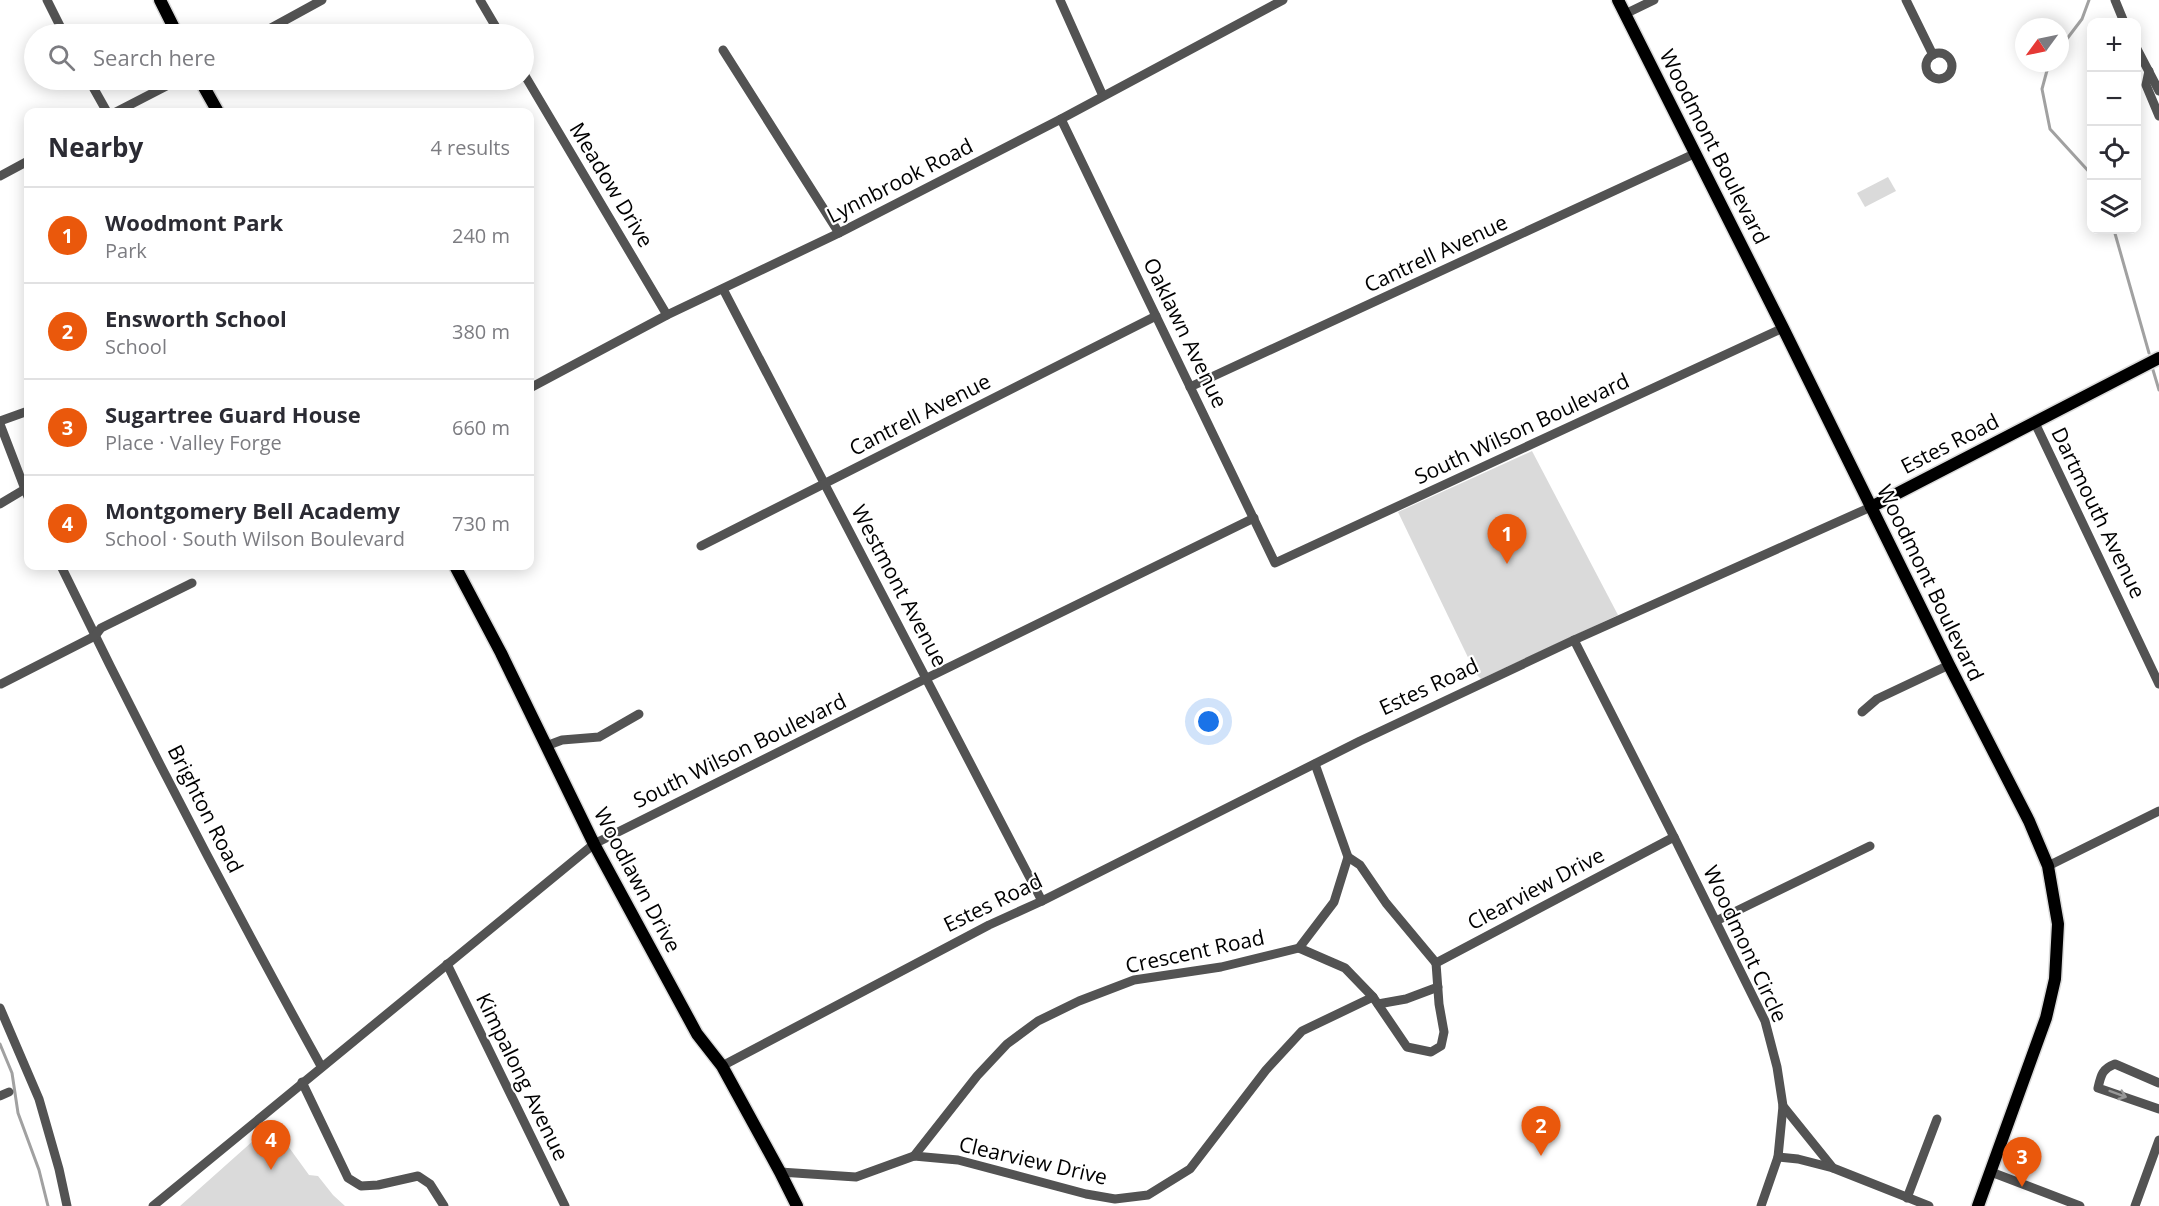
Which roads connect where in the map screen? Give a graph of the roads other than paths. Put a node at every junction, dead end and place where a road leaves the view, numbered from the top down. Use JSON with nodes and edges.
{"nodes":[{"id":1,"x":47,"y":0,"type":"edge"},
{"id":2,"x":160,"y":0,"type":"edge"},
{"id":3,"x":322,"y":0,"type":"edge"},
{"id":4,"x":480,"y":0,"type":"edge"},
{"id":5,"x":1060,"y":0,"type":"edge"},
{"id":6,"x":1283,"y":0,"type":"edge"},
{"id":7,"x":1618,"y":0,"type":"edge"},
{"id":8,"x":1654,"y":0,"type":"edge"},
{"id":9,"x":1906,"y":0,"type":"edge"},
{"id":10,"x":2115,"y":0,"type":"edge"},
{"id":11,"x":1625,"y":14,"type":"junction"},
{"id":12,"x":2122,"y":18,"type":"edge"},
{"id":13,"x":59,"y":24,"type":"edge"},
{"id":14,"x":172,"y":24,"type":"edge"},
{"id":15,"x":278,"y":24,"type":"edge"},
{"id":16,"x":494,"y":24,"type":"edge"},
{"id":17,"x":723,"y":50,"type":"dead end"},
{"id":18,"x":1933,"y":55,"type":"dead end"},
{"id":19,"x":2141,"y":56,"type":"edge"},
{"id":20,"x":2149,"y":71,"type":"junction"},
{"id":21,"x":95,"y":90,"type":"edge"},
{"id":22,"x":159,"y":90,"type":"edge"},
{"id":23,"x":206,"y":90,"type":"edge"},
{"id":24,"x":533,"y":90,"type":"edge"},
{"id":25,"x":2159,"y":91,"type":"edge"},
{"id":26,"x":1103,"y":96,"type":"junction"},
{"id":27,"x":105,"y":108,"type":"edge"},
{"id":28,"x":124,"y":108,"type":"edge"},
{"id":29,"x":216,"y":108,"type":"edge"},
{"id":30,"x":2159,"y":117,"type":"edge"},
{"id":31,"x":1061,"y":119,"type":"junction"},
{"id":32,"x":1696,"y":153,"type":"junction"},
{"id":33,"x":24,"y":163,"type":"edge"},
{"id":34,"x":0,"y":176,"type":"edge"},
{"id":35,"x":839,"y":233,"type":"junction"},
{"id":36,"x":723,"y":289,"type":"junction"},
{"id":37,"x":667,"y":315,"type":"junction"},
{"id":38,"x":1156,"y":316,"type":"junction"},
{"id":39,"x":1783,"y":328,"type":"junction"},
{"id":40,"x":2159,"y":358,"type":"edge"},
{"id":41,"x":534,"y":386,"type":"edge"},
{"id":42,"x":1190,"y":387,"type":"junction"},
{"id":43,"x":24,"y":413,"type":"edge"},
{"id":44,"x":0,"y":423,"type":"edge"},
{"id":45,"x":2035,"y":423,"type":"junction"},
{"id":46,"x":824,"y":484,"type":"junction"},
{"id":47,"x":24,"y":485,"type":"edge"},
{"id":48,"x":24,"y":494,"type":"edge"},
{"id":49,"x":0,"y":504,"type":"edge"},
{"id":50,"x":1871,"y":507,"type":"junction"},
{"id":51,"x":1254,"y":518,"type":"junction"},
{"id":52,"x":701,"y":546,"type":"dead end"},
{"id":53,"x":1275,"y":563,"type":"joint"},
{"id":54,"x":63,"y":570,"type":"edge"},
{"id":55,"x":457,"y":570,"type":"edge"},
{"id":56,"x":192,"y":583,"type":"dead end"},
{"id":57,"x":95,"y":636,"type":"junction"},
{"id":58,"x":1574,"y":640,"type":"junction"},
{"id":59,"x":1949,"y":665,"type":"junction"},
{"id":60,"x":927,"y":678,"type":"junction"},
{"id":61,"x":1,"y":684,"type":"edge"},
{"id":62,"x":2159,"y":684,"type":"edge"},
{"id":63,"x":1862,"y":712,"type":"dead end"},
{"id":64,"x":639,"y":714,"type":"dead end"},
{"id":65,"x":546,"y":746,"type":"junction"},
{"id":66,"x":1315,"y":764,"type":"junction"},
{"id":67,"x":2159,"y":811,"type":"edge"},
{"id":68,"x":1674,"y":837,"type":"junction"},
{"id":69,"x":594,"y":844,"type":"junction"},
{"id":70,"x":1870,"y":846,"type":"dead end"},
{"id":71,"x":1348,"y":856,"type":"junction"},
{"id":72,"x":2048,"y":866,"type":"junction"},
{"id":73,"x":1042,"y":901,"type":"junction"},
{"id":74,"x":1716,"y":921,"type":"junction"},
{"id":75,"x":1299,"y":948,"type":"junction"},
{"id":76,"x":1436,"y":963,"type":"junction"},
{"id":77,"x":447,"y":964,"type":"junction"},
{"id":78,"x":1438,"y":987,"type":"junction"},
{"id":79,"x":1376,"y":1000,"type":"junction"},
{"id":80,"x":0,"y":1008,"type":"edge"},
{"id":81,"x":321,"y":1066,"type":"junction"},
{"id":82,"x":722,"y":1066,"type":"junction"},
{"id":83,"x":302,"y":1082,"type":"junction"},
{"id":84,"x":2159,"y":1083,"type":"edge"},
{"id":85,"x":1783,"y":1106,"type":"junction"},
{"id":86,"x":2159,"y":1109,"type":"edge"},
{"id":87,"x":1937,"y":1119,"type":"dead end"},
{"id":88,"x":2159,"y":1140,"type":"edge"},
{"id":89,"x":914,"y":1156,"type":"junction"},
{"id":90,"x":1778,"y":1157,"type":"junction"},
{"id":91,"x":1833,"y":1168,"type":"junction"},
{"id":92,"x":780,"y":1172,"type":"junction"},
{"id":93,"x":1991,"y":1172,"type":"junction"},
{"id":94,"x":1907,"y":1198,"type":"junction"},
{"id":95,"x":67,"y":1206,"type":"edge"},
{"id":96,"x":153,"y":1206,"type":"edge"},
{"id":97,"x":444,"y":1206,"type":"edge"},
{"id":98,"x":565,"y":1206,"type":"edge"},
{"id":99,"x":796,"y":1206,"type":"edge"},
{"id":100,"x":1761,"y":1206,"type":"edge"},
{"id":101,"x":1929,"y":1206,"type":"edge"},
{"id":102,"x":1978,"y":1206,"type":"edge"},
{"id":103,"x":2080,"y":1206,"type":"edge"},
{"id":104,"x":2135,"y":1206,"type":"edge"}],
"edges":[{"from":1,"to":13,"type":"street"},
{"from":2,"to":14,"type":"main road"},
{"from":3,"to":15,"type":"street"},
{"from":4,"to":16,"type":"street"},
{"from":5,"to":26,"type":"street"},
{"from":6,"to":26,"type":"street","name":"Lynnbrook Road"},
{"from":7,"to":11,"type":"main road","name":"Woodmont Boulevard"},
{"from":8,"to":11,"type":"street"},
{"from":9,"to":18,"type":"street"},
{"from":10,"to":12,"type":"street"},
{"from":11,"to":32,"type":"main road","name":"Woodmont Boulevard"},
{"from":17,"to":35,"type":"street"},
{"from":19,"to":20,"type":"street"},
{"from":20,"to":25,"type":"street"},
{"from":20,"to":30,"type":"street"},
{"from":21,"to":27,"type":"street"},
{"from":22,"to":28,"type":"street"},
{"from":23,"to":29,"type":"main road"},
{"from":24,"to":37,"type":"street","name":"Meadow Drive"},
{"from":26,"to":31,"type":"street","name":"Lynnbrook Road"},
{"from":31,"to":35,"type":"street","name":"Lynnbrook Road"},
{"from":31,"to":38,"type":"street","name":"Oaklawn Avenue"},
{"from":32,"to":39,"type":"main road","name":"Woodmont Boulevard"},
{"from":32,"to":42,"type":"street","name":"Cantrell Avenue"},
{"from":33,"to":34,"type":"street"},
{"from":35,"to":36,"type":"street","name":"Lynnbrook Road"},
{"from":36,"to":37,"type":"street","name":"Lynnbrook Road"},
{"from":36,"to":46,"type":"street","name":"Westmont Avenue"},
{"from":37,"to":41,"type":"street","name":"Lynnbrook Road"},
{"from":38,"to":42,"type":"street","name":"Oaklawn Avenue"},
{"from":38,"to":46,"type":"street","name":"Cantrell Avenue"},
{"from":39,"to":50,"type":"main road","name":"Woodmont Boulevard"},
{"from":39,"to":53,"type":"street","name":"South Wilson Boulevard"},
{"from":40,"to":45,"type":"main road","name":"Estes Road"},
{"from":42,"to":51,"type":"street","name":"Oaklawn Avenue"},
{"from":43,"to":44,"type":"street"},
{"from":44,"to":47,"type":"street"},
{"from":45,"to":50,"type":"main road","name":"Estes Road"},
{"from":45,"to":62,"type":"street","name":"Dartmouth Avenue"},
{"from":46,"to":52,"type":"street","name":"Cantrell Avenue"},
{"from":46,"to":60,"type":"street","name":"Westmont Avenue"},
{"from":48,"to":49,"type":"street"},
{"from":50,"to":58,"type":"street","name":"Estes Road"},
{"from":50,"to":59,"type":"main road","name":"Woodmont Boulevard"},
{"from":51,"to":53,"type":"street","name":"Oaklawn Avenue"},
{"from":51,"to":60,"type":"street","name":"South Wilson Boulevard"},
{"from":54,"to":57,"type":"street","name":"Brighton Road"},
{"from":55,"to":65,"type":"main road","name":"Woodlawn Drive"},
{"from":56,"to":57,"type":"street"},
{"from":57,"to":61,"type":"street"},
{"from":57,"to":81,"type":"street","name":"Brighton Road"},
{"from":58,"to":66,"type":"street","name":"Estes Road"},
{"from":58,"to":68,"type":"street","name":"Woodmont Circle"},
{"from":59,"to":63,"type":"street"},
{"from":59,"to":72,"type":"main road","name":"Woodmont Boulevard"},
{"from":60,"to":69,"type":"street","name":"South Wilson Boulevard"},
{"from":60,"to":73,"type":"street","name":"Westmont Avenue"},
{"from":64,"to":65,"type":"street"},
{"from":65,"to":69,"type":"main road","name":"Woodlawn Drive"},
{"from":66,"to":71,"type":"street"},
{"from":66,"to":73,"type":"street","name":"Estes Road"},
{"from":67,"to":72,"type":"street"},
{"from":68,"to":74,"type":"street","name":"Woodmont Circle"},
{"from":68,"to":76,"type":"street","name":"Clearview Drive"},
{"from":69,"to":77,"type":"street","name":"South Wilson Boulevard"},
{"from":69,"to":82,"type":"main road","name":"Woodlawn Drive"},
{"from":70,"to":74,"type":"street"},
{"from":71,"to":75,"type":"street"},
{"from":71,"to":76,"type":"street"},
{"from":72,"to":93,"type":"main road","name":"Woodmont Boulevard"},
{"from":73,"to":82,"type":"street","name":"Estes Road"},
{"from":74,"to":85,"type":"street","name":"Woodmont Circle"},
{"from":75,"to":79,"type":"street"},
{"from":75,"to":89,"type":"street","name":"Crescent Road"},
{"from":76,"to":78,"type":"street"},
{"from":77,"to":81,"type":"street","name":"South Wilson Boulevard"},
{"from":77,"to":98,"type":"street","name":"Kimpalong Avenue"},
{"from":78,"to":79,"type":"street","name":"Clearview Drive"},
{"from":78,"to":79,"type":"street"},
{"from":79,"to":89,"type":"street","name":"Clearview Drive"},
{"from":80,"to":95,"type":"street"},
{"from":81,"to":83,"type":"street","name":"South Wilson Boulevard"},
{"from":82,"to":92,"type":"main road","name":"Woodlawn Drive"},
{"from":83,"to":96,"type":"street","name":"South Wilson Boulevard"},
{"from":83,"to":97,"type":"street"},
{"from":84,"to":86,"type":"street","one_way":true},
{"from":85,"to":90,"type":"street","name":"Woodmont Circle"},
{"from":85,"to":91,"type":"street"},
{"from":87,"to":94,"type":"street"},
{"from":88,"to":104,"type":"street"},
{"from":89,"to":92,"type":"street","name":"Clearview Drive"},
{"from":90,"to":91,"type":"street"},
{"from":90,"to":100,"type":"street","name":"Woodmont Circle"},
{"from":91,"to":94,"type":"street"},
{"from":92,"to":99,"type":"main road","name":"Woodlawn Drive"},
{"from":93,"to":102,"type":"main road","name":"Woodmont Boulevard"},
{"from":93,"to":103,"type":"street"},
{"from":94,"to":101,"type":"street"}]}
